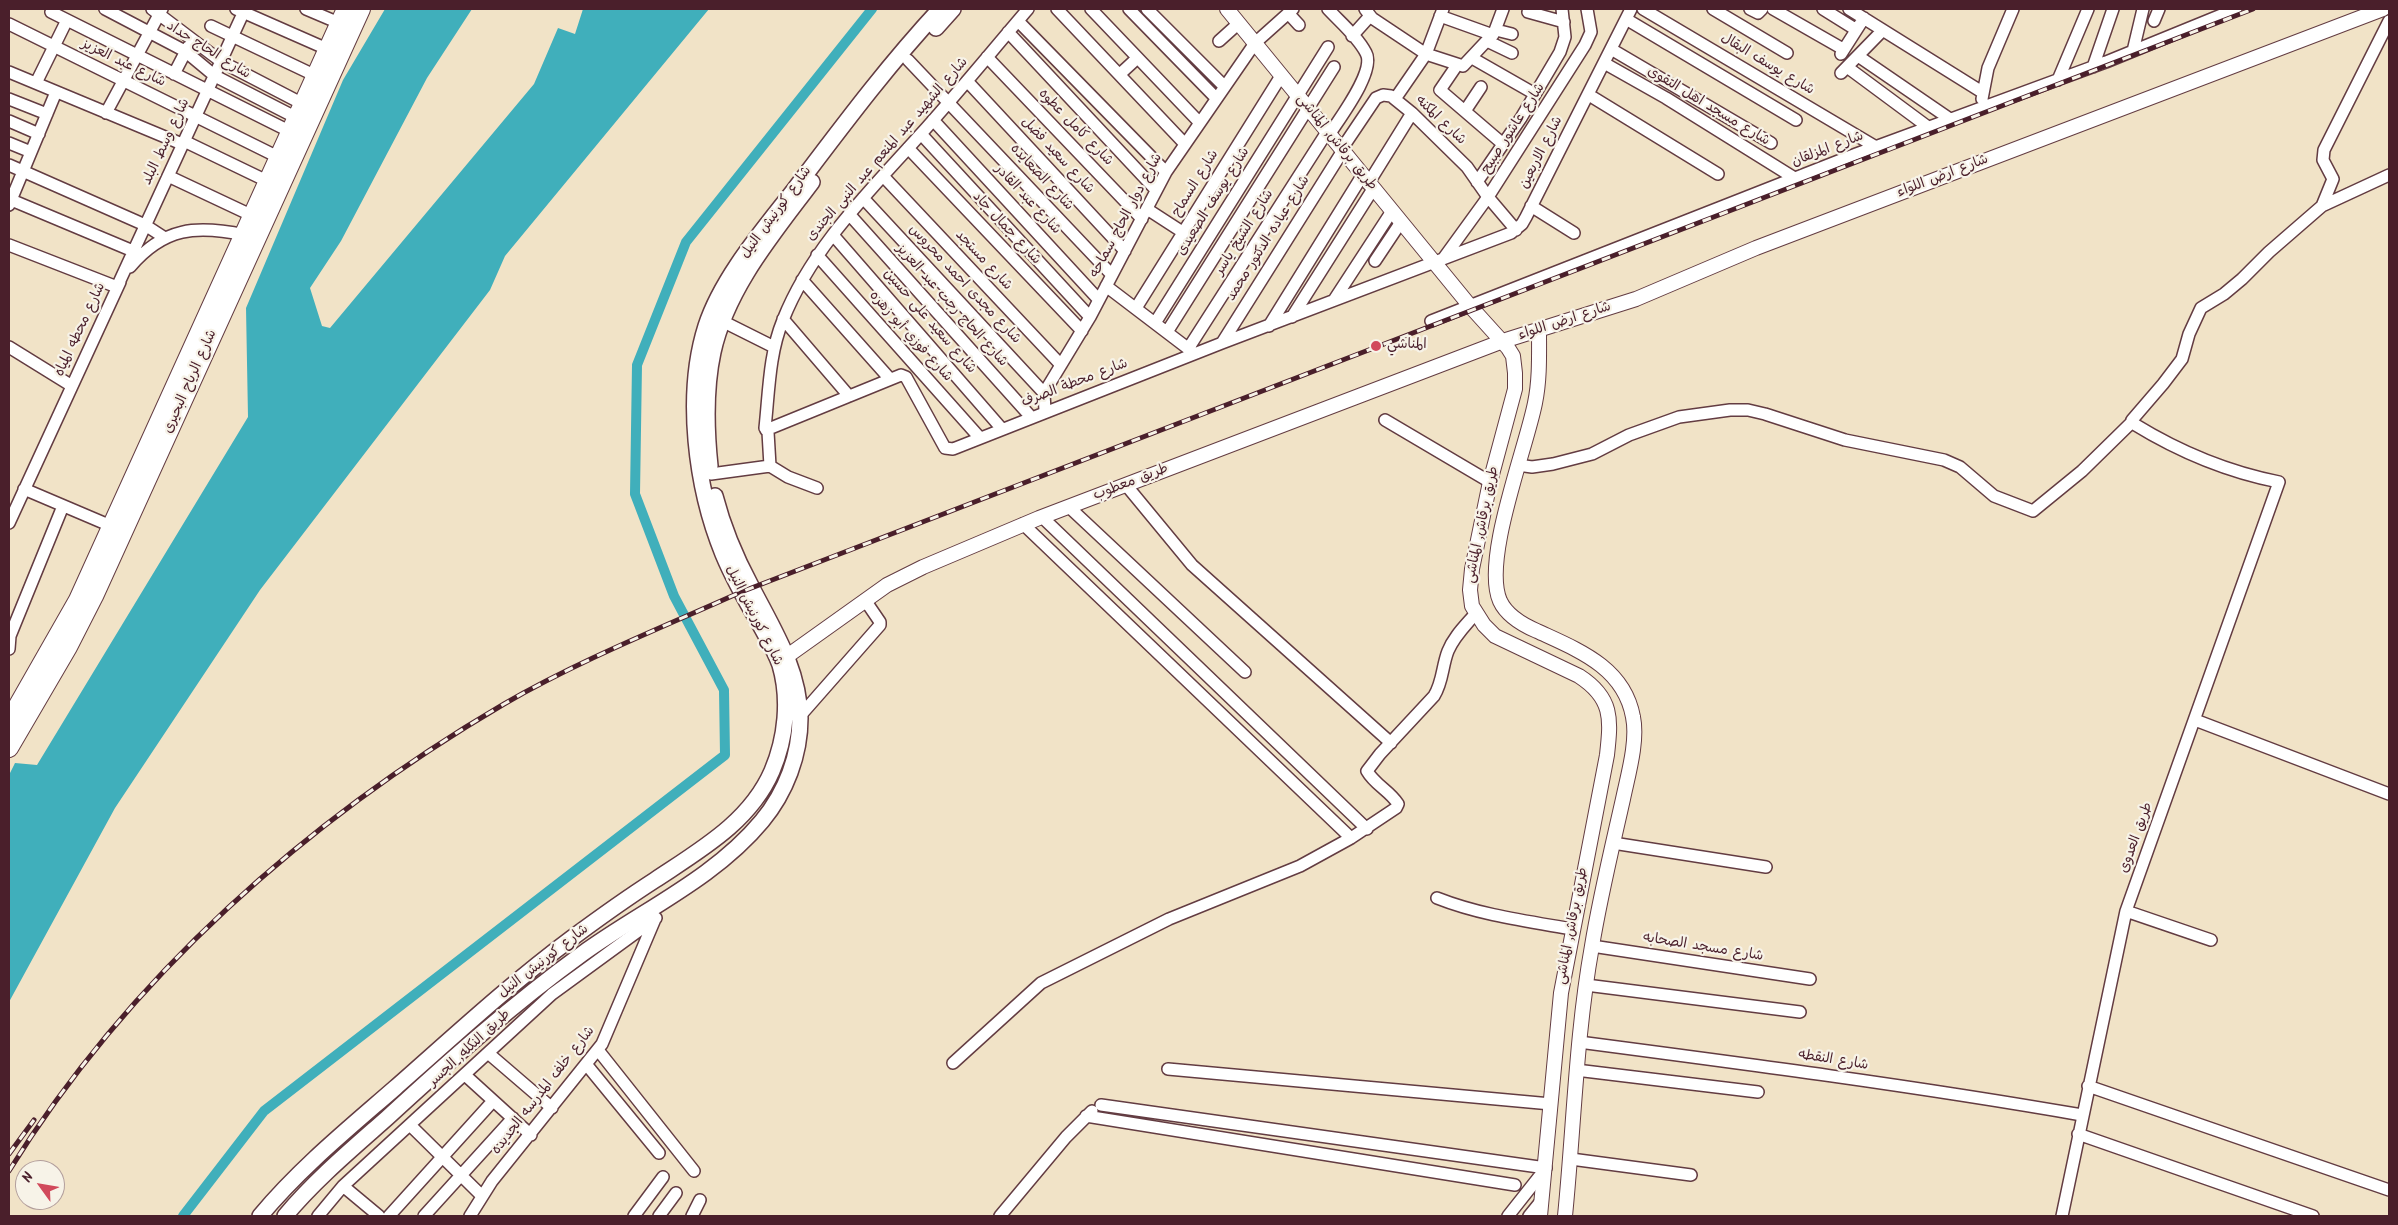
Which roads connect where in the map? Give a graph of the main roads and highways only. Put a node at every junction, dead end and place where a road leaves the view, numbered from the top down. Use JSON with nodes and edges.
{"nodes":[{"id":1,"x":361,"y":9,"type":"edge"},
{"id":2,"x":940,"y":9,"type":"edge"},
{"id":3,"x":953,"y":9,"type":"edge"},
{"id":4,"x":342,"y":16,"type":"edge"},
{"id":5,"x":916,"y":42,"type":"junction"},
{"id":6,"x":730,"y":289,"type":"junction"},
{"id":7,"x":729,"y":553,"type":"junction"},
{"id":8,"x":784,"y":660,"type":"junction"},
{"id":9,"x":9,"y":722,"type":"edge"},
{"id":10,"x":9,"y":748,"type":"edge"},
{"id":11,"x":260,"y":1216,"type":"edge"},
{"id":12,"x":285,"y":1216,"type":"edge"}],
"edges":[{"from":1,"to":10,"type":"main road","name":"شارع الرياح البحيرى"},
{"from":2,"to":5,"type":"main road","name":"شارع كورنيش النيل"},
{"from":3,"to":5,"type":"main road","name":"شارع كورنيش النيل"},
{"from":4,"to":9,"type":"main road","name":"شارع الرياح البحيرى"},
{"from":5,"to":6,"type":"main road","name":"شارع كورنيش النيل"},
{"from":5,"to":6,"type":"main road","name":"شارع كورنيش النيل"},
{"from":6,"to":7,"type":"main road","name":"شارع كورنيش النيل"},
{"from":6,"to":7,"type":"main road","name":"شارع كورنيش النيل"},
{"from":7,"to":8,"type":"main road","name":"شارع كورنيش النيل"},
{"from":8,"to":11,"type":"main road","name":"شارع كورنيش النيل"},
{"from":8,"to":12,"type":"main road","name":"شارع كورنيش النيل"}]}
